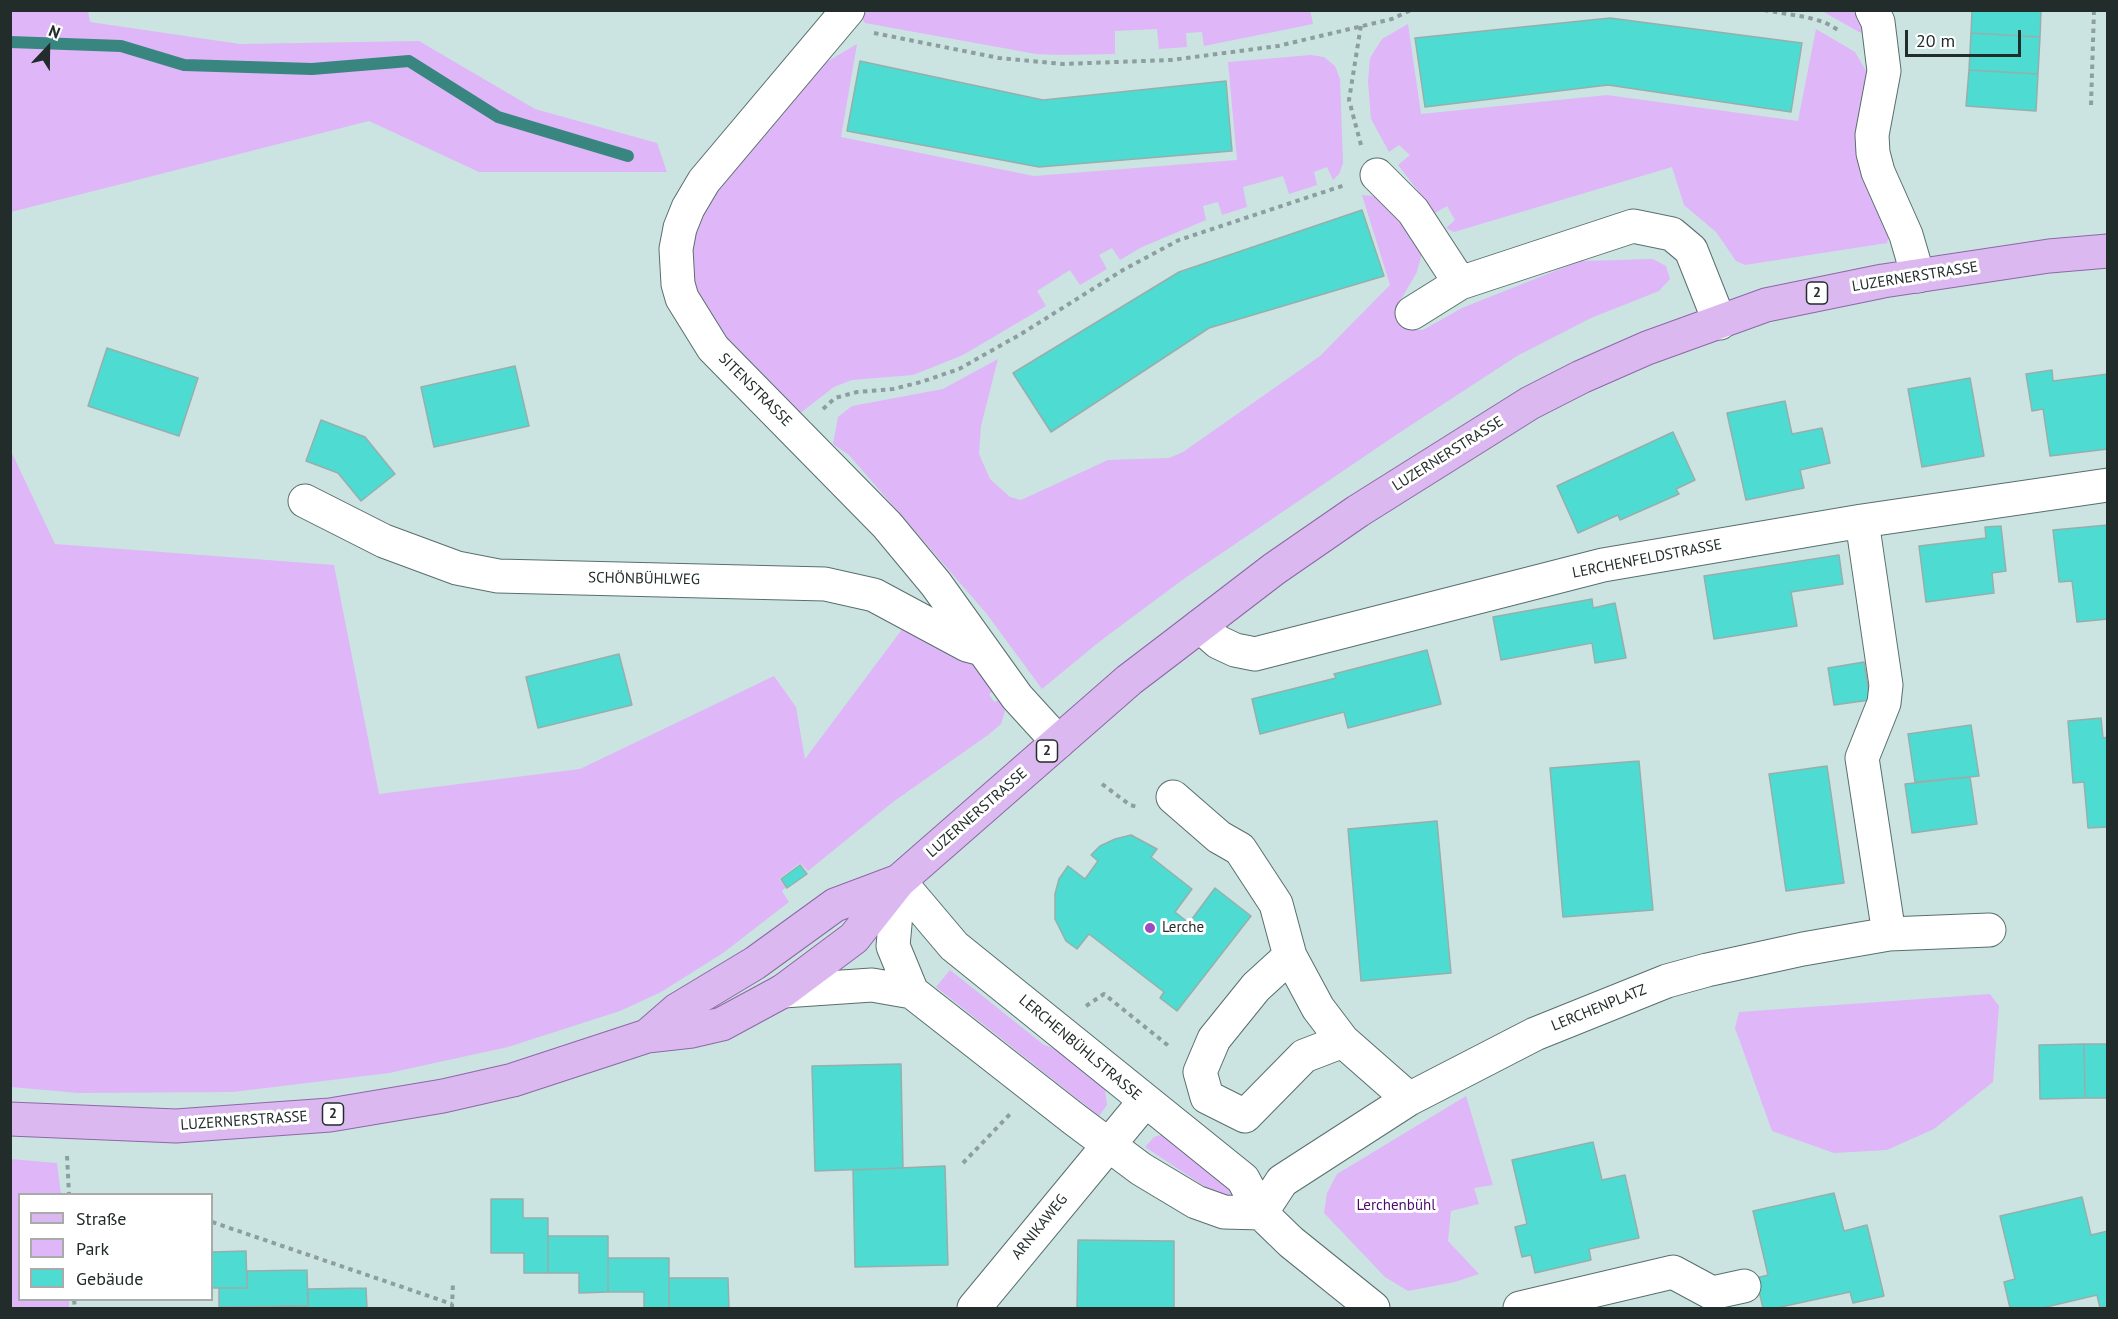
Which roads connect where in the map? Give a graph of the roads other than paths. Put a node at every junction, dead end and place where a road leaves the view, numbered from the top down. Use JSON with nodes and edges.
{"nodes":[{"id":1,"x":1872,"y":10,"type":"edge"},
{"id":2,"x":842,"y":18,"type":"edge"},
{"id":3,"x":1377,"y":174,"type":"road end"},
{"id":4,"x":2108,"y":251,"type":"edge"},
{"id":5,"x":1918,"y":276,"type":"junction"},
{"id":6,"x":1460,"y":283,"type":"junction"},
{"id":7,"x":1412,"y":313,"type":"dead end"},
{"id":8,"x":1720,"y":323,"type":"junction"},
{"id":9,"x":2108,"y":485,"type":"edge"},
{"id":10,"x":305,"y":501,"type":"dead end"},
{"id":11,"x":1862,"y":521,"type":"junction"},
{"id":12,"x":1200,"y":626,"type":"junction"},
{"id":13,"x":984,"y":650,"type":"junction"},
{"id":14,"x":1058,"y":742,"type":"junction"},
{"id":15,"x":1173,"y":797,"type":"dead end"},
{"id":16,"x":899,"y":881,"type":"junction"},
{"id":17,"x":1989,"y":930,"type":"dead end"},
{"id":18,"x":1888,"y":934,"type":"junction"},
{"id":19,"x":1290,"y":956,"type":"junction"},
{"id":20,"x":783,"y":991,"type":"junction"},
{"id":21,"x":912,"y":992,"type":"junction"},
{"id":22,"x":647,"y":1036,"type":"junction"},
{"id":23,"x":1343,"y":1041,"type":"junction"},
{"id":24,"x":1409,"y":1099,"type":"junction"},
{"id":25,"x":1144,"y":1101,"type":"junction"},
{"id":26,"x":10,"y":1119,"type":"edge"},
{"id":27,"x":1107,"y":1144,"type":"junction"},
{"id":28,"x":1261,"y":1212,"type":"junction"},
{"id":29,"x":1744,"y":1286,"type":"dead end"},
{"id":30,"x":974,"y":1308,"type":"edge"},
{"id":31,"x":1372,"y":1308,"type":"edge"},
{"id":32,"x":1520,"y":1308,"type":"edge"}],
"edges":[{"from":1,"to":5,"type":"street"},
{"from":2,"to":13,"type":"street","name":"SITENSTRASSE"},
{"from":3,"to":6,"type":"street"},
{"from":4,"to":5,"type":"main road","name":"LUZERNERSTRASSE","number":"2"},
{"from":5,"to":8,"type":"main road","name":"LUZERNERSTRASSE","number":"2"},
{"from":6,"to":7,"type":"street"},
{"from":6,"to":8,"type":"street"},
{"from":8,"to":12,"type":"main road","name":"LUZERNERSTRASSE","number":"2"},
{"from":9,"to":11,"type":"street","name":"LERCHENFELDSTRASSE"},
{"from":10,"to":13,"type":"street","name":"SCHÖNBÜHLWEG"},
{"from":11,"to":12,"type":"street","name":"LERCHENFELDSTRASSE"},
{"from":11,"to":18,"type":"street"},
{"from":12,"to":14,"type":"main road","name":"LUZERNERSTRASSE","number":"2"},
{"from":13,"to":14,"type":"street","name":"SITENSTRASSE"},
{"from":14,"to":16,"type":"main road","name":"LUZERNERSTRASSE","number":"2"},
{"from":15,"to":19,"type":"street"},
{"from":16,"to":20,"type":"main road","name":"LUZERNERSTRASSE"},
{"from":16,"to":21,"type":"street"},
{"from":16,"to":22,"type":"main road","name":"LUZERNERSTRASSE","number":"2"},
{"from":16,"to":25,"type":"street","name":"LERCHENBÜHLSTRASSE"},
{"from":17,"to":18,"type":"street","name":"LERCHENPLATZ"},
{"from":18,"to":24,"type":"street","name":"LERCHENPLATZ"},
{"from":19,"to":23,"type":"street"},
{"from":19,"to":23,"type":"street"},
{"from":20,"to":21,"type":"street"},
{"from":20,"to":22,"type":"main road","name":"LUZERNERSTRASSE"},
{"from":21,"to":27,"type":"street"},
{"from":22,"to":26,"type":"main road","name":"LUZERNERSTRASSE","number":"2"},
{"from":23,"to":24,"type":"street"},
{"from":24,"to":28,"type":"street","name":"LERCHENPLATZ"},
{"from":25,"to":27,"type":"street","name":"ARNIKAWEG"},
{"from":25,"to":28,"type":"street","name":"LERCHENBÜHLSTRASSE"},
{"from":27,"to":28,"type":"street"},
{"from":27,"to":30,"type":"street","name":"ARNIKAWEG"},
{"from":28,"to":31,"type":"street","name":"LERCHENBÜHLSTRASSE"},
{"from":29,"to":32,"type":"street"}]}
